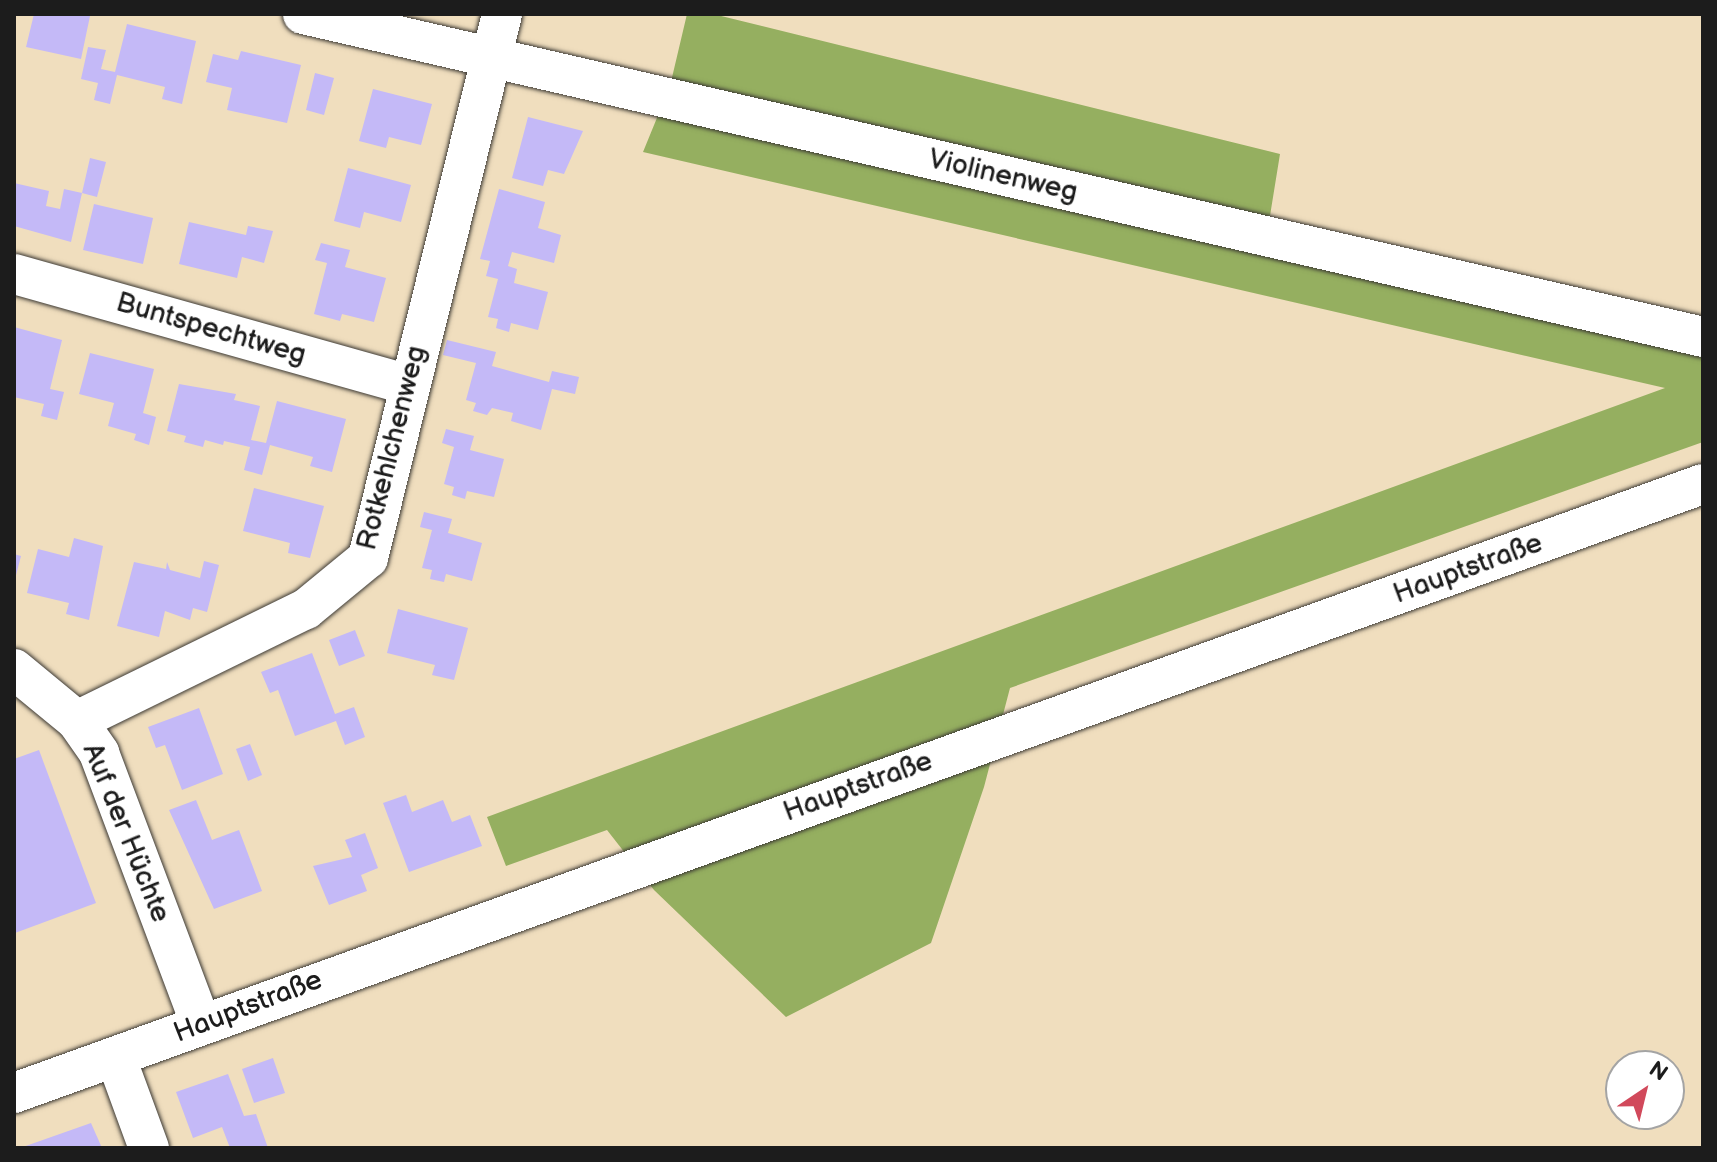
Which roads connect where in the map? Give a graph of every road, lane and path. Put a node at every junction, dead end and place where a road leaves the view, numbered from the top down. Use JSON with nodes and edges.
{"nodes":[{"id":1,"x":303,"y":14,"type":"edge"},
{"id":2,"x":502,"y":14,"type":"edge"},
{"id":3,"x":491,"y":59,"type":"junction"},
{"id":4,"x":14,"y":274,"type":"edge"},
{"id":5,"x":1703,"y":337,"type":"edge"},
{"id":6,"x":408,"y":385,"type":"junction"},
{"id":7,"x":1703,"y":484,"type":"edge"},
{"id":8,"x":14,"y":669,"type":"edge"},
{"id":9,"x":77,"y":721,"type":"junction"},
{"id":10,"x":201,"y":1024,"type":"junction"},
{"id":11,"x":116,"y":1058,"type":"junction"},
{"id":12,"x":14,"y":1093,"type":"edge"},
{"id":13,"x":149,"y":1148,"type":"edge"}],
"edges":[{"from":1,"to":3,"type":"street","name":"Violinenweg"},
{"from":2,"to":3,"type":"street","name":"Rotkehlchenweg"},
{"from":3,"to":5,"type":"street","name":"Violinenweg"},
{"from":3,"to":6,"type":"street","name":"Rotkehlchenweg"},
{"from":4,"to":6,"type":"street","name":"Buntspechtweg"},
{"from":6,"to":9,"type":"street","name":"Rotkehlchenweg"},
{"from":7,"to":10,"type":"street","name":"Hauptstraße"},
{"from":8,"to":9,"type":"street","name":"Auf der Hüchte"},
{"from":9,"to":10,"type":"street","name":"Auf der Hüchte"},
{"from":10,"to":11,"type":"street","name":"Hauptstraße"},
{"from":11,"to":12,"type":"street","name":"Hauptstraße"},
{"from":11,"to":13,"type":"street"}]}
